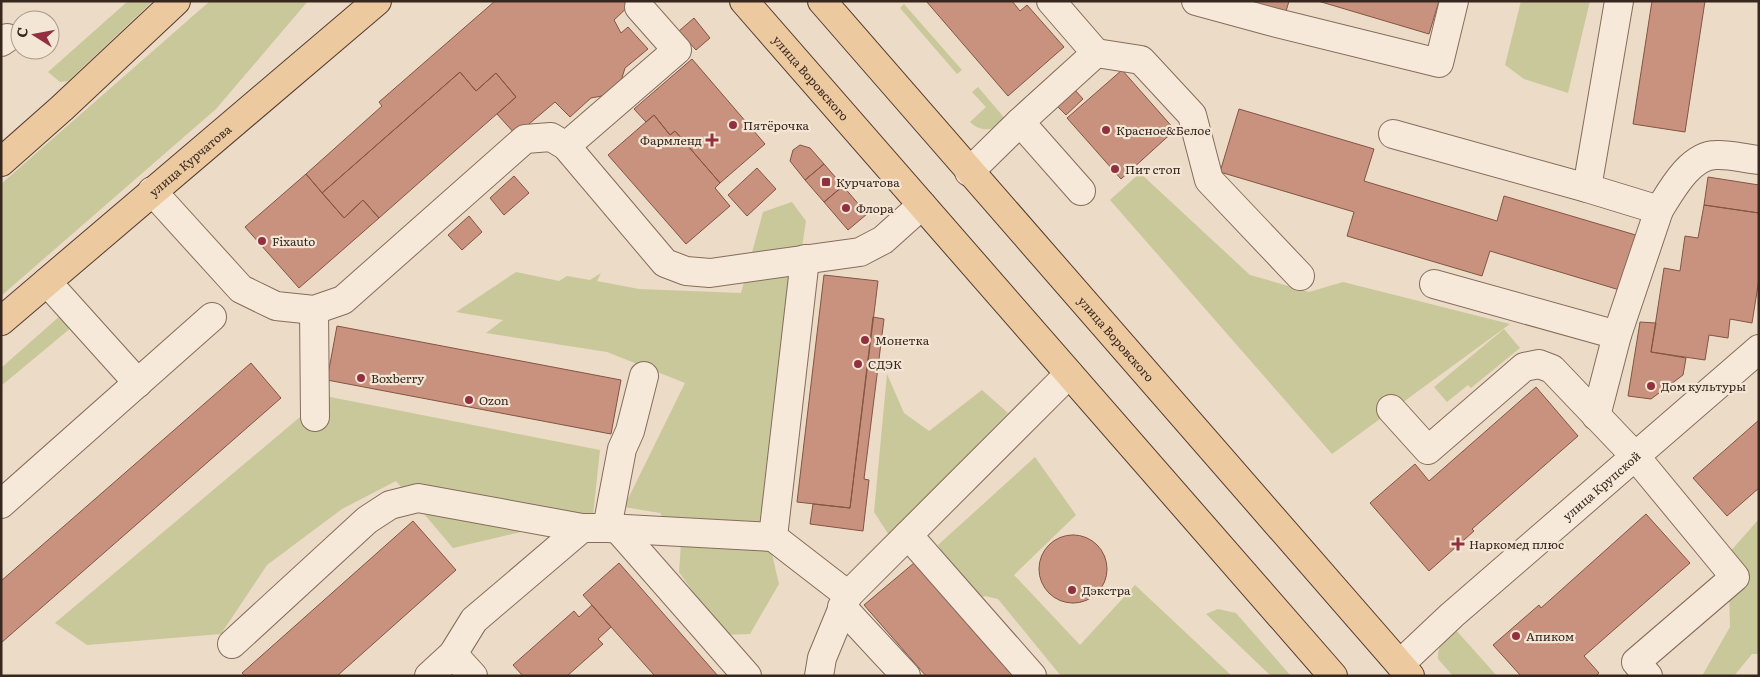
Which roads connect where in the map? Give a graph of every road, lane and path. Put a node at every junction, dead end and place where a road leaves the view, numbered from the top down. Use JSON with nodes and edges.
{"nodes":[{"id":1,"x":176,"y":1,"type":"edge"},
{"id":2,"x":377,"y":1,"type":"edge"},
{"id":3,"x":744,"y":1,"type":"edge"},
{"id":4,"x":822,"y":1,"type":"edge"},
{"id":5,"x":1051,"y":1,"type":"edge"},
{"id":6,"x":1196,"y":1,"type":"edge"},
{"id":7,"x":1454,"y":1,"type":"edge"},
{"id":8,"x":1618,"y":1,"type":"edge"},
{"id":9,"x":639,"y":7,"type":"dead end"},
{"id":10,"x":1096,"y":53,"type":"junction"},
{"id":11,"x":1020,"y":122,"type":"junction"},
{"id":12,"x":1392,"y":134,"type":"dead end"},
{"id":13,"x":566,"y":146,"type":"junction"},
{"id":14,"x":1759,"y":160,"type":"edge"},
{"id":15,"x":1,"y":162,"type":"edge"},
{"id":16,"x":969,"y":172,"type":"junction"},
{"id":17,"x":1587,"y":188,"type":"junction"},
{"id":18,"x":152,"y":191,"type":"junction"},
{"id":19,"x":1081,"y":191,"type":"dead end"},
{"id":20,"x":922,"y":206,"type":"junction"},
{"id":21,"x":1659,"y":210,"type":"junction"},
{"id":22,"x":805,"y":259,"type":"junction"},
{"id":23,"x":1300,"y":276,"type":"dead end"},
{"id":24,"x":47,"y":282,"type":"junction"},
{"id":25,"x":1434,"y":284,"type":"dead end"},
{"id":26,"x":314,"y":310,"type":"junction"},
{"id":27,"x":212,"y":317,"type":"dead end"},
{"id":28,"x":1,"y":321,"type":"edge"},
{"id":29,"x":1618,"y":335,"type":"junction"},
{"id":30,"x":1759,"y":349,"type":"edge"},
{"id":31,"x":1069,"y":374,"type":"junction"},
{"id":32,"x":644,"y":376,"type":"dead end"},
{"id":33,"x":138,"y":383,"type":"junction"},
{"id":34,"x":1392,"y":409,"type":"dead end"},
{"id":35,"x":1596,"y":416,"type":"junction"},
{"id":36,"x":315,"y":417,"type":"dead end"},
{"id":37,"x":1635,"y":456,"type":"junction"},
{"id":38,"x":1,"y":504,"type":"edge"},
{"id":39,"x":602,"y":528,"type":"junction"},
{"id":40,"x":908,"y":535,"type":"junction"},
{"id":41,"x":773,"y":537,"type":"junction"},
{"id":42,"x":845,"y":601,"type":"junction"},
{"id":43,"x":232,"y":644,"type":"dead end"},
{"id":44,"x":453,"y":654,"type":"junction"},
{"id":45,"x":1405,"y":670,"type":"edge"},
{"id":46,"x":1634,"y":671,"type":"edge"},
{"id":47,"x":429,"y":676,"type":"edge"},
{"id":48,"x":473,"y":676,"type":"edge"},
{"id":49,"x":747,"y":676,"type":"edge"},
{"id":50,"x":819,"y":676,"type":"edge"},
{"id":51,"x":906,"y":676,"type":"edge"},
{"id":52,"x":1032,"y":676,"type":"edge"},
{"id":53,"x":1332,"y":676,"type":"edge"}],
"edges":[{"from":1,"to":15,"type":"main road"},
{"from":2,"to":18,"type":"main road","name":"улица Курчатова"},
{"from":3,"to":20,"type":"main road","name":"улица Воровского"},
{"from":4,"to":16,"type":"main road","name":"улица Воровского"},
{"from":5,"to":10,"type":"street"},
{"from":6,"to":7,"type":"street"},
{"from":8,"to":17,"type":"street"},
{"from":9,"to":13,"type":"street"},
{"from":10,"to":11,"type":"street"},
{"from":10,"to":23,"type":"street"},
{"from":11,"to":16,"type":"street"},
{"from":11,"to":19,"type":"street"},
{"from":12,"to":17,"type":"street"},
{"from":13,"to":22,"type":"street"},
{"from":13,"to":26,"type":"street"},
{"from":14,"to":21,"type":"street"},
{"from":16,"to":45,"type":"main road","name":"улица Воровского"},
{"from":17,"to":21,"type":"street"},
{"from":18,"to":24,"type":"main road","name":"улица Курчатова"},
{"from":18,"to":26,"type":"street"},
{"from":20,"to":22,"type":"street"},
{"from":20,"to":31,"type":"main road","name":"улица Воровского"},
{"from":21,"to":29,"type":"street"},
{"from":22,"to":41,"type":"street"},
{"from":24,"to":28,"type":"main road","name":"улица Курчатова"},
{"from":24,"to":33,"type":"street"},
{"from":25,"to":29,"type":"street"},
{"from":26,"to":36,"type":"street"},
{"from":27,"to":33,"type":"street"},
{"from":29,"to":35,"type":"street"},
{"from":30,"to":37,"type":"street","name":"улица Крупской"},
{"from":31,"to":40,"type":"street"},
{"from":31,"to":53,"type":"main road","name":"улица Воровского"},
{"from":32,"to":39,"type":"street"},
{"from":33,"to":38,"type":"street"},
{"from":34,"to":35,"type":"street"},
{"from":35,"to":37,"type":"street"},
{"from":37,"to":45,"type":"street","name":"улица Крупской"},
{"from":37,"to":46,"type":"street"},
{"from":39,"to":41,"type":"street"},
{"from":39,"to":43,"type":"street"},
{"from":39,"to":44,"type":"street"},
{"from":39,"to":49,"type":"street"},
{"from":40,"to":42,"type":"street"},
{"from":40,"to":52,"type":"street"},
{"from":41,"to":42,"type":"street"},
{"from":42,"to":50,"type":"street"},
{"from":42,"to":51,"type":"street"},
{"from":44,"to":47,"type":"street"},
{"from":44,"to":48,"type":"street"}]}
